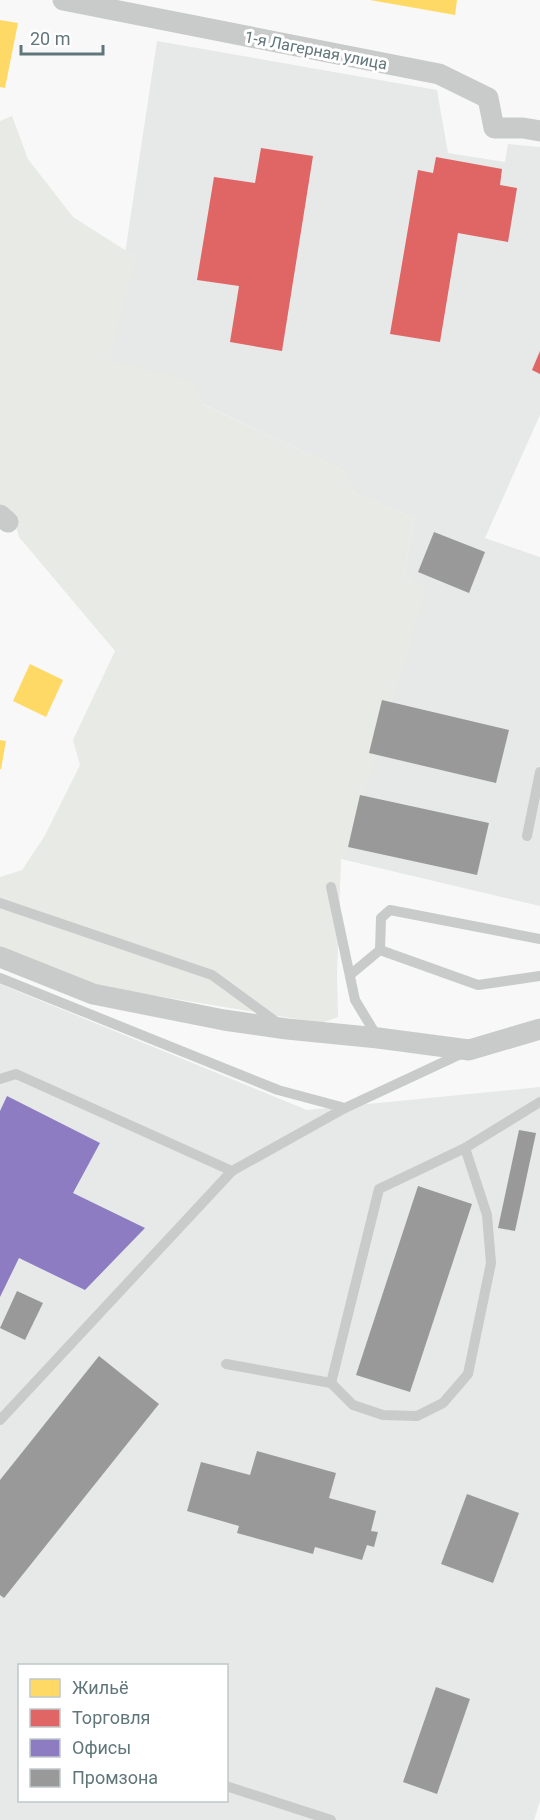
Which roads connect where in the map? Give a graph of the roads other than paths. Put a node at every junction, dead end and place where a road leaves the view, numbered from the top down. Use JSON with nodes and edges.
{"nodes":[{"id":1,"x":63,"y":0,"type":"edge"},
{"id":2,"x":540,"y":131,"type":"edge"},
{"id":3,"x":540,"y":772,"type":"edge"},
{"id":4,"x":527,"y":836,"type":"dead end"},
{"id":5,"x":331,"y":887,"type":"dead end"},
{"id":6,"x":0,"y":903,"type":"edge"},
{"id":7,"x":540,"y":939,"type":"edge"},
{"id":8,"x":380,"y":950,"type":"junction"},
{"id":9,"x":0,"y":957,"type":"edge"},
{"id":10,"x":350,"y":975,"type":"junction"},
{"id":11,"x":540,"y":976,"type":"edge"},
{"id":12,"x":0,"y":978,"type":"edge"},
{"id":13,"x":287,"y":1029,"type":"junction"},
{"id":14,"x":540,"y":1029,"type":"edge"},
{"id":15,"x":378,"y":1038,"type":"junction"},
{"id":16,"x":469,"y":1050,"type":"junction"},
{"id":17,"x":0,"y":1079,"type":"edge"},
{"id":18,"x":540,"y":1102,"type":"edge"},
{"id":19,"x":345,"y":1108,"type":"junction"},
{"id":20,"x":465,"y":1148,"type":"junction"},
{"id":21,"x":232,"y":1171,"type":"junction"},
{"id":22,"x":226,"y":1364,"type":"dead end"},
{"id":23,"x":331,"y":1383,"type":"junction"},
{"id":24,"x":0,"y":1420,"type":"edge"},
{"id":25,"x":228,"y":1787,"type":"edge"},
{"id":26,"x":331,"y":1820,"type":"edge"}],
"edges":[{"from":1,"to":2,"type":"street","name":"1-я Лагерная улица"},
{"from":3,"to":4,"type":"lane"},
{"from":5,"to":10,"type":"lane"},
{"from":6,"to":13,"type":"lane"},
{"from":7,"to":8,"type":"lane"},
{"from":8,"to":10,"type":"lane"},
{"from":8,"to":11,"type":"lane"},
{"from":9,"to":13,"type":"street"},
{"from":10,"to":15,"type":"lane"},
{"from":12,"to":19,"type":"lane"},
{"from":13,"to":15,"type":"street"},
{"from":14,"to":16,"type":"street"},
{"from":15,"to":16,"type":"street"},
{"from":16,"to":19,"type":"lane"},
{"from":17,"to":21,"type":"lane"},
{"from":18,"to":20,"type":"lane"},
{"from":19,"to":21,"type":"lane"},
{"from":20,"to":23,"type":"lane"},
{"from":20,"to":23,"type":"lane"},
{"from":21,"to":24,"type":"lane"},
{"from":22,"to":23,"type":"lane"},
{"from":25,"to":26,"type":"lane"}]}
